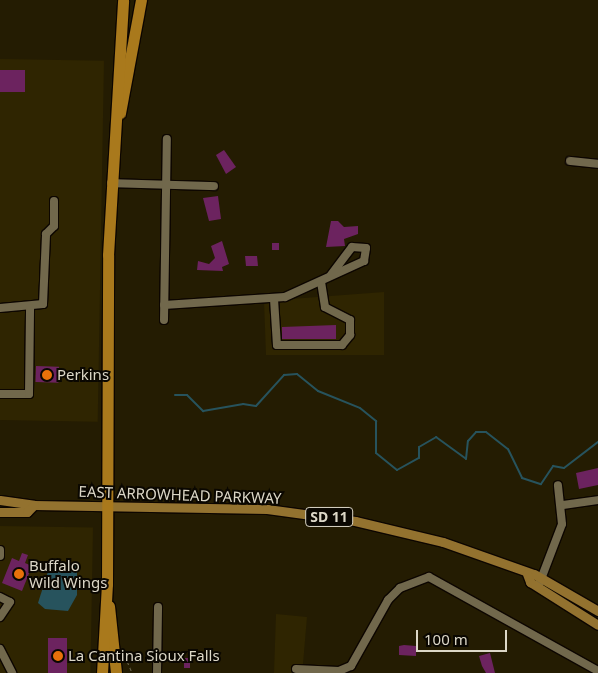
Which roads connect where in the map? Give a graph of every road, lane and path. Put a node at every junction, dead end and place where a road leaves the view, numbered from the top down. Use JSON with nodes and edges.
{"nodes":[{"id":1,"x":123,"y":0,"type":"edge"},
{"id":2,"x":141,"y":0,"type":"edge"},
{"id":3,"x":167,"y":139,"type":"dead end"},
{"id":4,"x":570,"y":161,"type":"dead end"},
{"id":5,"x":111,"y":164,"type":"junction"},
{"id":6,"x":598,"y":164,"type":"edge"},
{"id":7,"x":110,"y":183,"type":"junction"},
{"id":8,"x":166,"y":184,"type":"junction"},
{"id":9,"x":214,"y":186,"type":"dead end"},
{"id":10,"x":54,"y":202,"type":"dead end"},
{"id":11,"x":332,"y":275,"type":"junction"},
{"id":12,"x":321,"y":283,"type":"junction"},
{"id":13,"x":274,"y":299,"type":"junction"},
{"id":14,"x":164,"y":304,"type":"junction"},
{"id":15,"x":0,"y":308,"type":"edge"},
{"id":16,"x":30,"y":308,"type":"junction"},
{"id":17,"x":164,"y":320,"type":"dead end"},
{"id":18,"x":0,"y":394,"type":"edge"},
{"id":19,"x":558,"y":485,"type":"dead end"},
{"id":20,"x":0,"y":500,"type":"edge"},
{"id":21,"x":598,"y":500,"type":"edge"},
{"id":22,"x":34,"y":505,"type":"junction"},
{"id":23,"x":108,"y":506,"type":"junction"},
{"id":24,"x":562,"y":506,"type":"junction"},
{"id":25,"x":0,"y":512,"type":"edge"},
{"id":26,"x":0,"y":550,"type":"edge"},
{"id":27,"x":0,"y":556,"type":"edge"},
{"id":28,"x":540,"y":583,"type":"junction"},
{"id":29,"x":107,"y":584,"type":"junction"},
{"id":30,"x":0,"y":597,"type":"edge"},
{"id":31,"x":158,"y":607,"type":"dead end"},
{"id":32,"x":598,"y":611,"type":"edge"},
{"id":33,"x":0,"y":617,"type":"edge"},
{"id":34,"x":598,"y":625,"type":"edge"},
{"id":35,"x":114,"y":642,"type":"junction"},
{"id":36,"x":0,"y":651,"type":"edge"},
{"id":37,"x":296,"y":669,"type":"dead end"},
{"id":38,"x":598,"y":671,"type":"edge"},
{"id":39,"x":12,"y":673,"type":"edge"},
{"id":40,"x":102,"y":673,"type":"edge"},
{"id":41,"x":116,"y":673,"type":"edge"},
{"id":42,"x":132,"y":673,"type":"edge"},
{"id":43,"x":156,"y":673,"type":"edge"}],
"edges":[{"from":1,"to":5,"type":"highway"},
{"from":2,"to":5,"type":"highway"},
{"from":3,"to":8,"type":"street"},
{"from":4,"to":6,"type":"street"},
{"from":5,"to":7,"type":"highway"},
{"from":7,"to":8,"type":"street"},
{"from":7,"to":23,"type":"highway"},
{"from":8,"to":9,"type":"street"},
{"from":8,"to":14,"type":"street"},
{"from":10,"to":16,"type":"street"},
{"from":11,"to":11,"type":"street"},
{"from":11,"to":12,"type":"street"},
{"from":12,"to":13,"type":"street"},
{"from":12,"to":13,"type":"street"},
{"from":13,"to":14,"type":"street"},
{"from":14,"to":17,"type":"street"},
{"from":15,"to":16,"type":"street"},
{"from":16,"to":18,"type":"street"},
{"from":19,"to":24,"type":"street"},
{"from":20,"to":22,"type":"main road","name":"EAST ARROWHEAD PARKWAY"},
{"from":21,"to":24,"type":"street"},
{"from":22,"to":23,"type":"main road","name":"EAST ARROWHEAD PARKWAY"},
{"from":22,"to":25,"type":"main road","name":"EAST ARROWHEAD PARKWAY"},
{"from":23,"to":28,"type":"main road","name":"EAST ARROWHEAD PARKWAY","number":"SD 11"},
{"from":23,"to":29,"type":"highway"},
{"from":24,"to":28,"type":"street"},
{"from":26,"to":27,"type":"street"},
{"from":28,"to":32,"type":"main road","name":"EAST ARROWHEAD PARKWAY","number":"SD 11"},
{"from":28,"to":34,"type":"main road","name":"EAST ARROWHEAD PARKWAY","number":"SD 11"},
{"from":29,"to":35,"type":"highway"},
{"from":29,"to":40,"type":"highway"},
{"from":30,"to":33,"type":"street"},
{"from":31,"to":43,"type":"street"},
{"from":35,"to":41,"type":"highway"},
{"from":35,"to":42,"type":"path"},
{"from":36,"to":39,"type":"street"},
{"from":37,"to":38,"type":"street"}]}
